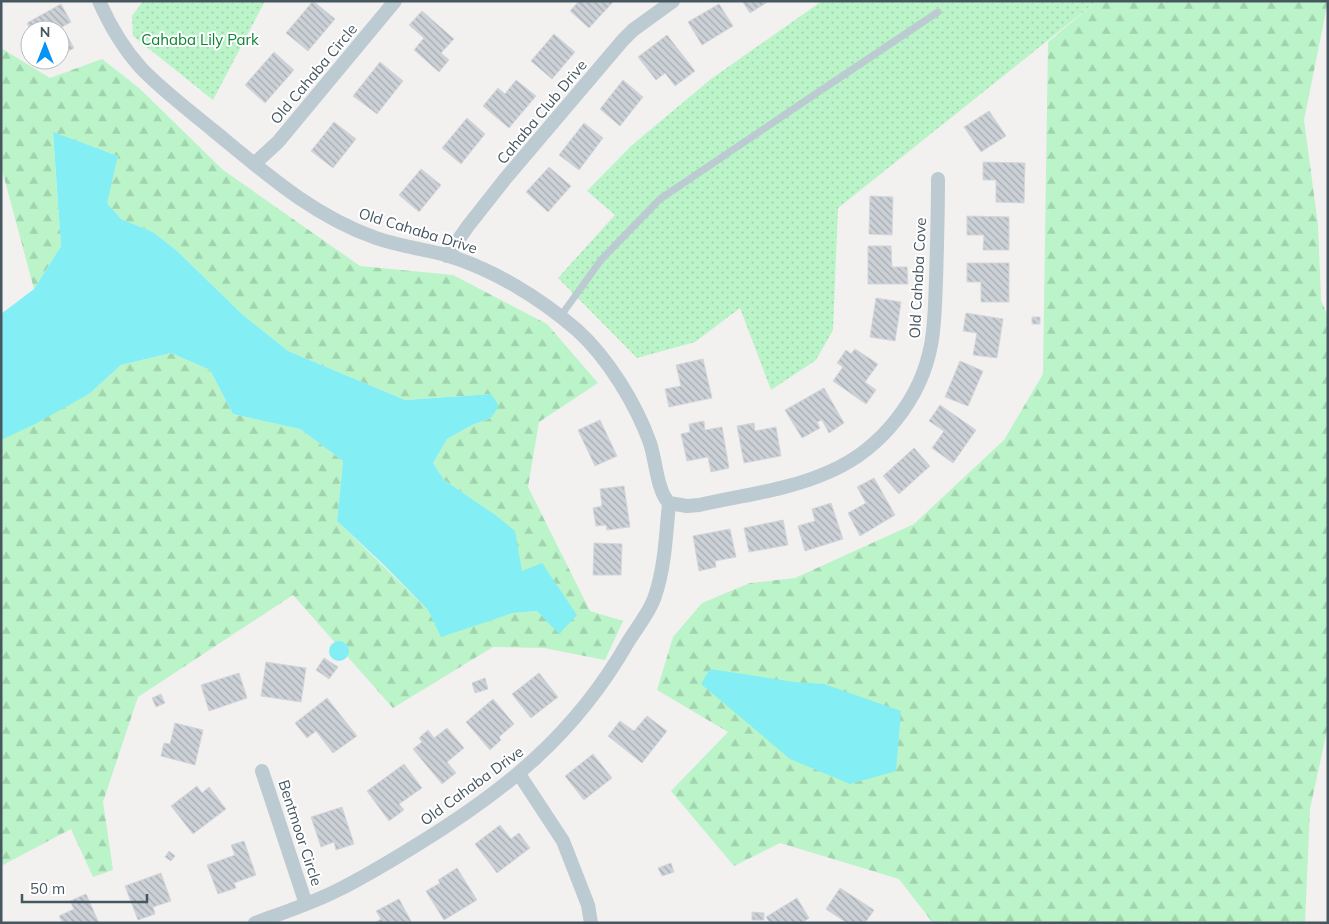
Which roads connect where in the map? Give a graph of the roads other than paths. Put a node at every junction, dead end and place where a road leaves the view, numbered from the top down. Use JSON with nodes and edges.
{"nodes":[{"id":1,"x":99,"y":1,"type":"edge"},
{"id":2,"x":395,"y":1,"type":"edge"},
{"id":3,"x":673,"y":1,"type":"edge"},
{"id":4,"x":938,"y":12,"type":"dead end"},
{"id":5,"x":254,"y":164,"type":"junction"},
{"id":6,"x":938,"y":179,"type":"dead end"},
{"id":7,"x":448,"y":256,"type":"junction"},
{"id":8,"x":560,"y":317,"type":"junction"},
{"id":9,"x":669,"y":503,"type":"junction"},
{"id":10,"x":262,"y":771,"type":"dead end"},
{"id":11,"x":519,"y":774,"type":"junction"},
{"id":12,"x":306,"y":904,"type":"junction"},
{"id":13,"x":255,"y":923,"type":"edge"},
{"id":14,"x":591,"y":923,"type":"edge"}],
"edges":[{"from":1,"to":5,"type":"street","name":"Old Cahaba Drive"},
{"from":2,"to":5,"type":"street","name":"Old Cahaba Circle"},
{"from":3,"to":7,"type":"street","name":"Cahaba Club Drive"},
{"from":4,"to":8,"type":"lane"},
{"from":5,"to":7,"type":"street","name":"Old Cahaba Drive"},
{"from":6,"to":9,"type":"street","name":"Old Cahaba Cove"},
{"from":7,"to":8,"type":"street","name":"Old Cahaba Drive"},
{"from":8,"to":9,"type":"street","name":"Old Cahaba Drive"},
{"from":9,"to":11,"type":"street","name":"Old Cahaba Drive"},
{"from":10,"to":12,"type":"street","name":"Bentmoor Circle"},
{"from":11,"to":12,"type":"street","name":"Old Cahaba Drive"},
{"from":11,"to":14,"type":"street"},
{"from":12,"to":13,"type":"street","name":"Old Cahaba Drive"}]}
